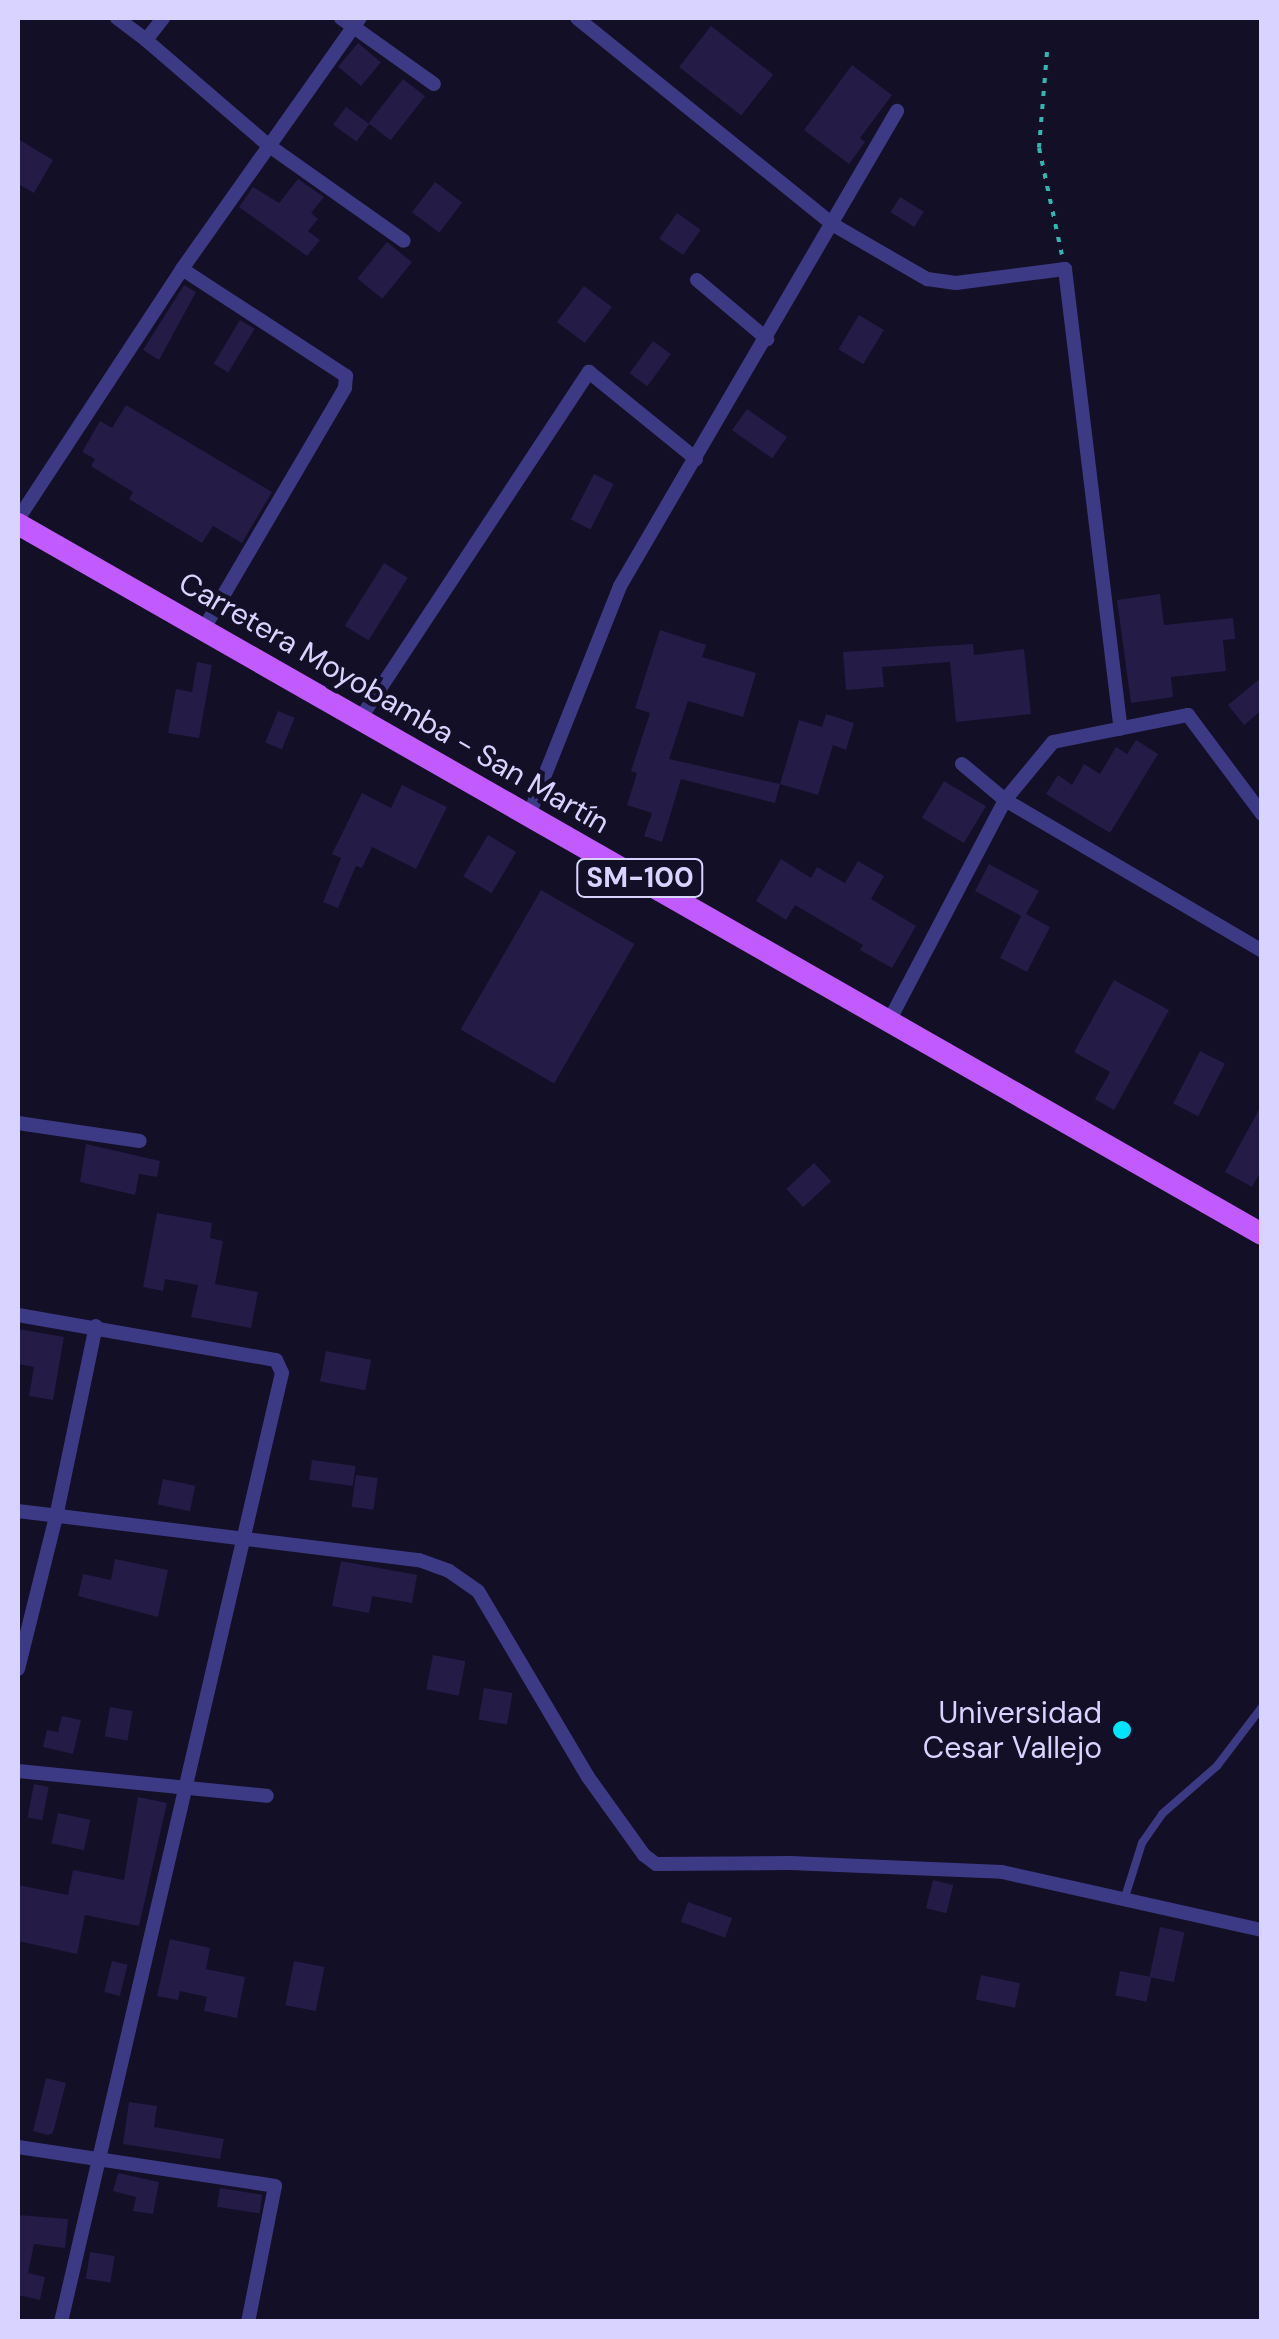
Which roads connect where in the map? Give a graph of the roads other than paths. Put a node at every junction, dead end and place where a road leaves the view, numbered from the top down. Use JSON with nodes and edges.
{"nodes":[{"id":1,"x":116,"y":18,"type":"edge"},
{"id":2,"x":163,"y":18,"type":"edge"},
{"id":3,"x":577,"y":18,"type":"edge"},
{"id":4,"x":351,"y":21,"type":"edge"},
{"id":5,"x":146,"y":40,"type":"junction"},
{"id":6,"x":434,"y":84,"type":"dead end"},
{"id":7,"x":897,"y":111,"type":"dead end"},
{"id":8,"x":268,"y":145,"type":"junction"},
{"id":9,"x":832,"y":224,"type":"junction"},
{"id":10,"x":404,"y":241,"type":"dead end"},
{"id":11,"x":182,"y":269,"type":"junction"},
{"id":12,"x":696,"y":280,"type":"dead end"},
{"id":13,"x":767,"y":339,"type":"junction"},
{"id":14,"x":696,"y":459,"type":"junction"},
{"id":15,"x":18,"y":522,"type":"edge"},
{"id":16,"x":204,"y":628,"type":"junction"},
{"id":17,"x":360,"y":719,"type":"junction"},
{"id":18,"x":1122,"y":728,"type":"junction"},
{"id":19,"x":962,"y":764,"type":"dead end"},
{"id":20,"x":1005,"y":800,"type":"junction"},
{"id":21,"x":528,"y":814,"type":"junction"},
{"id":22,"x":1262,"y":814,"type":"edge"},
{"id":23,"x":1262,"y":950,"type":"edge"},
{"id":24,"x":889,"y":1021,"type":"junction"},
{"id":25,"x":18,"y":1123,"type":"edge"},
{"id":26,"x":140,"y":1140,"type":"dead end"},
{"id":27,"x":1262,"y":1234,"type":"edge"},
{"id":28,"x":18,"y":1315,"type":"edge"},
{"id":29,"x":96,"y":1326,"type":"junction"},
{"id":30,"x":18,"y":1512,"type":"edge"},
{"id":31,"x":56,"y":1517,"type":"junction"},
{"id":32,"x":243,"y":1540,"type":"junction"},
{"id":33,"x":18,"y":1669,"type":"edge"},
{"id":34,"x":1262,"y":1707,"type":"edge"},
{"id":35,"x":18,"y":1770,"type":"edge"},
{"id":36,"x":187,"y":1790,"type":"junction"},
{"id":37,"x":267,"y":1796,"type":"dead end"},
{"id":38,"x":1125,"y":1897,"type":"junction"},
{"id":39,"x":1262,"y":1930,"type":"edge"},
{"id":40,"x":18,"y":2147,"type":"edge"},
{"id":41,"x":99,"y":2160,"type":"junction"},
{"id":42,"x":60,"y":2322,"type":"edge"},
{"id":43,"x":248,"y":2322,"type":"edge"}],
"edges":[{"from":1,"to":5,"type":"street"},
{"from":2,"to":5,"type":"street"},
{"from":3,"to":9,"type":"street"},
{"from":4,"to":6,"type":"street"},
{"from":4,"to":8,"type":"street"},
{"from":5,"to":8,"type":"street"},
{"from":7,"to":9,"type":"street"},
{"from":8,"to":10,"type":"street"},
{"from":8,"to":11,"type":"street"},
{"from":9,"to":13,"type":"street"},
{"from":9,"to":18,"type":"street"},
{"from":11,"to":15,"type":"street"},
{"from":11,"to":16,"type":"street"},
{"from":12,"to":13,"type":"street"},
{"from":13,"to":14,"type":"street"},
{"from":14,"to":17,"type":"street"},
{"from":14,"to":21,"type":"street"},
{"from":15,"to":16,"type":"main road","name":"Carretera Moyobamba - San Martín","number":"SM-100"},
{"from":16,"to":17,"type":"main road","name":"Carretera Moyobamba - San Martín","number":"SM-100"},
{"from":17,"to":21,"type":"main road","name":"Carretera Moyobamba - San Martín","number":"SM-100"},
{"from":18,"to":20,"type":"street"},
{"from":18,"to":22,"type":"street"},
{"from":19,"to":20,"type":"street"},
{"from":20,"to":23,"type":"street"},
{"from":20,"to":24,"type":"street"},
{"from":21,"to":24,"type":"main road","name":"Carretera Moyobamba - San Martín","number":"SM-100"},
{"from":24,"to":27,"type":"main road","name":"Carretera Moyobamba - San Martín","number":"SM-100"},
{"from":25,"to":26,"type":"street"},
{"from":28,"to":29,"type":"street"},
{"from":29,"to":31,"type":"street"},
{"from":29,"to":32,"type":"street"},
{"from":30,"to":31,"type":"street"},
{"from":31,"to":32,"type":"street"},
{"from":31,"to":33,"type":"street"},
{"from":32,"to":36,"type":"street"},
{"from":32,"to":38,"type":"street"},
{"from":34,"to":38,"type":"lane"},
{"from":35,"to":36,"type":"street"},
{"from":36,"to":37,"type":"street"},
{"from":36,"to":41,"type":"street"},
{"from":38,"to":39,"type":"street"},
{"from":40,"to":41,"type":"street"},
{"from":41,"to":42,"type":"street"},
{"from":41,"to":43,"type":"street"}]}
